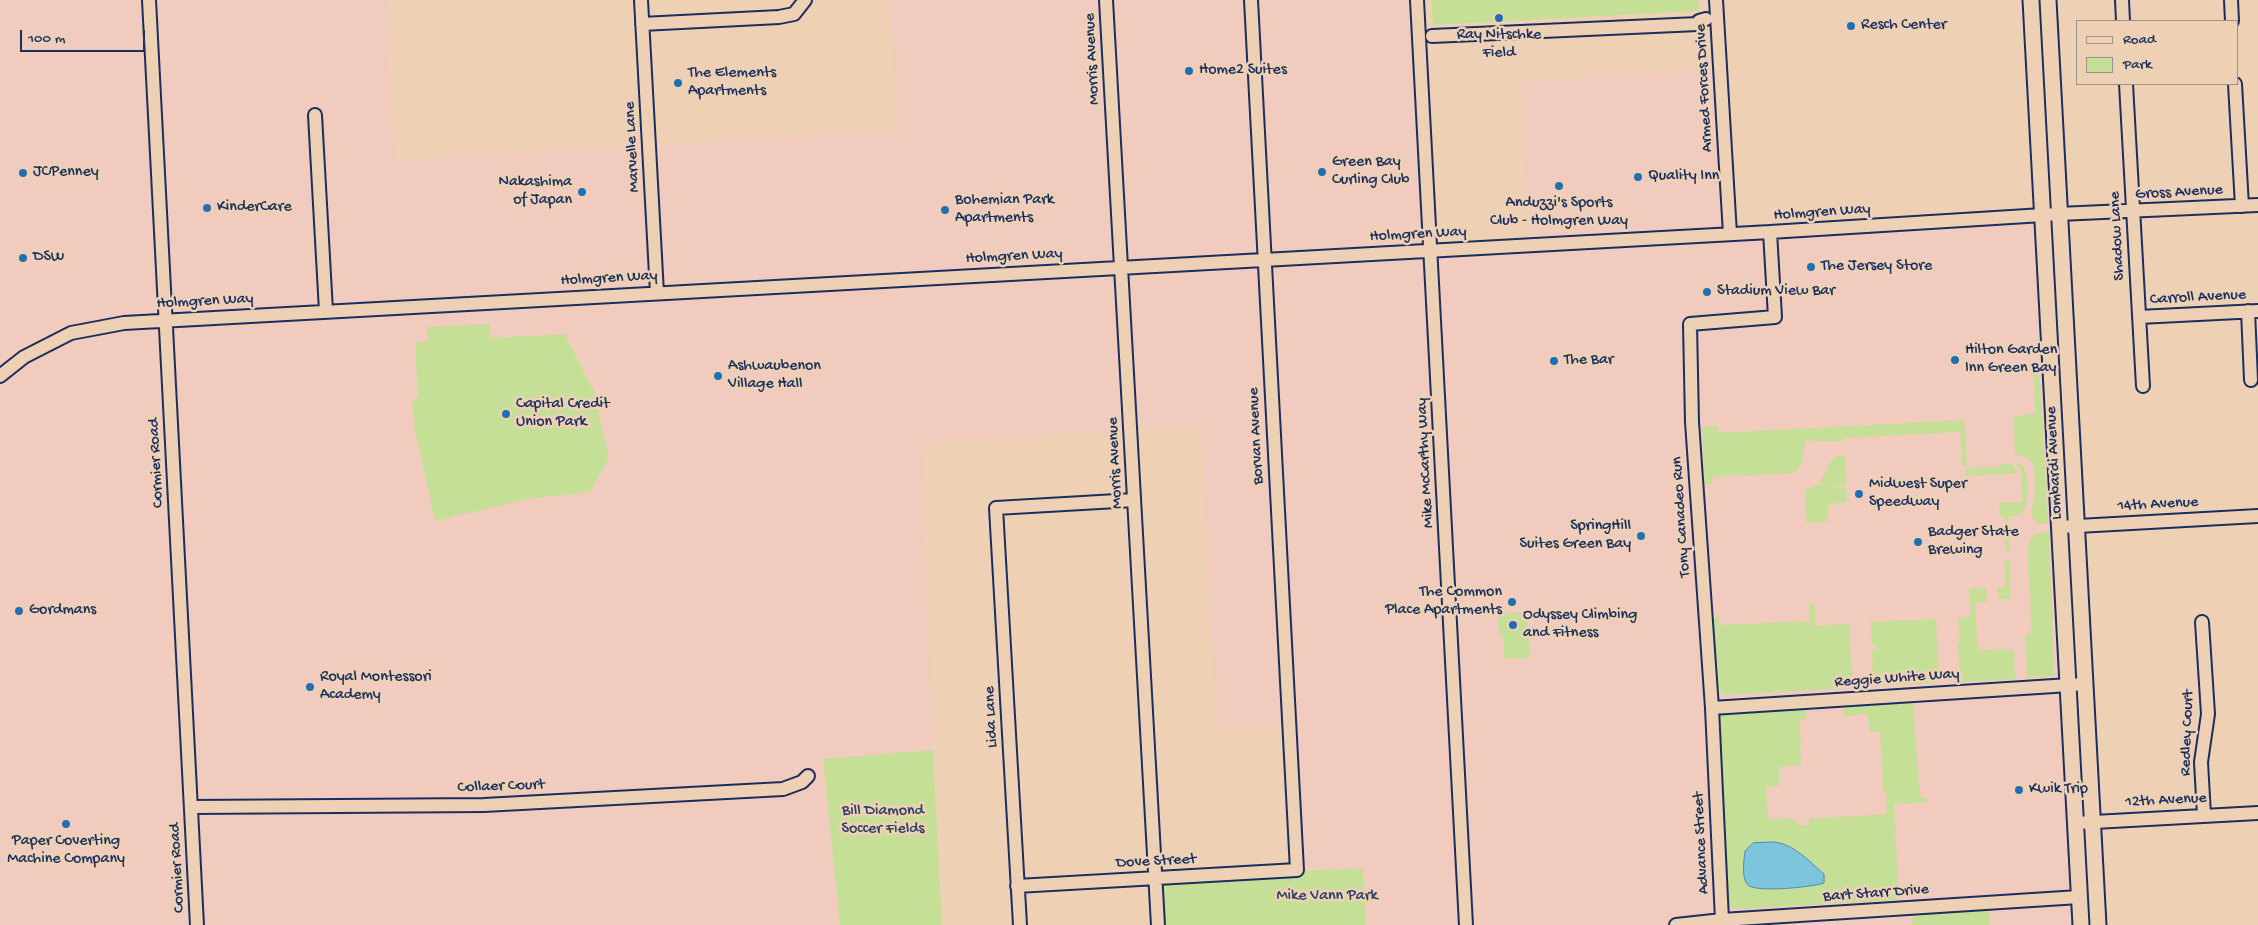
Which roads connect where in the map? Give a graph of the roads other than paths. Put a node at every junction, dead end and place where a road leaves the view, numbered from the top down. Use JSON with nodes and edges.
{"nodes":[{"id":1,"x":149,"y":0,"type":"edge"},
{"id":2,"x":641,"y":0,"type":"edge"},
{"id":3,"x":805,"y":0,"type":"edge"},
{"id":4,"x":1106,"y":0,"type":"edge"},
{"id":5,"x":1251,"y":0,"type":"edge"},
{"id":6,"x":1417,"y":0,"type":"edge"},
{"id":7,"x":1716,"y":0,"type":"edge"},
{"id":8,"x":2031,"y":0,"type":"edge"},
{"id":9,"x":2048,"y":0,"type":"edge"},
{"id":10,"x":2122,"y":0,"type":"edge"},
{"id":11,"x":2231,"y":0,"type":"edge"},
{"id":12,"x":1706,"y":19,"type":"dead end"},
{"id":13,"x":2123,"y":20,"type":"edge"},
{"id":14,"x":2232,"y":20,"type":"edge"},
{"id":15,"x":642,"y":24,"type":"junction"},
{"id":16,"x":1432,"y":36,"type":"dead end"},
{"id":17,"x":2126,"y":85,"type":"edge"},
{"id":18,"x":2235,"y":85,"type":"edge"},
{"id":19,"x":315,"y":115,"type":"dead end"},
{"id":20,"x":2258,"y":205,"type":"edge"},
{"id":21,"x":2242,"y":206,"type":"junction"},
{"id":22,"x":2133,"y":212,"type":"junction"},
{"id":23,"x":2059,"y":214,"type":"junction"},
{"id":24,"x":2042,"y":215,"type":"junction"},
{"id":25,"x":1770,"y":232,"type":"junction"},
{"id":26,"x":1730,"y":234,"type":"junction"},
{"id":27,"x":1431,"y":251,"type":"junction"},
{"id":28,"x":1264,"y":260,"type":"junction"},
{"id":29,"x":1121,"y":268,"type":"junction"},
{"id":30,"x":657,"y":293,"type":"junction"},
{"id":31,"x":326,"y":311,"type":"junction"},
{"id":32,"x":2253,"y":311,"type":"edge"},
{"id":33,"x":2139,"y":317,"type":"junction"},
{"id":34,"x":166,"y":320,"type":"junction"},
{"id":35,"x":0,"y":376,"type":"edge"},
{"id":36,"x":2251,"y":380,"type":"dead end"},
{"id":37,"x":2143,"y":386,"type":"dead end"},
{"id":38,"x":1134,"y":500,"type":"junction"},
{"id":39,"x":2258,"y":516,"type":"edge"},
{"id":40,"x":2076,"y":526,"type":"junction"},
{"id":41,"x":2060,"y":527,"type":"junction"},
{"id":42,"x":2202,"y":622,"type":"dead end"},
{"id":43,"x":2085,"y":684,"type":"junction"},
{"id":44,"x":2068,"y":685,"type":"junction"},
{"id":45,"x":1712,"y":708,"type":"junction"},
{"id":46,"x":1714,"y":764,"type":"joint"},
{"id":47,"x":808,"y":776,"type":"dead end"},
{"id":48,"x":192,"y":807,"type":"junction"},
{"id":49,"x":2258,"y":813,"type":"edge"},
{"id":50,"x":2204,"y":815,"type":"junction"},
{"id":51,"x":2092,"y":822,"type":"junction"},
{"id":52,"x":2076,"y":823,"type":"junction"},
{"id":53,"x":1297,"y":870,"type":"joint"},
{"id":54,"x":1155,"y":878,"type":"junction"},
{"id":55,"x":1017,"y":886,"type":"junction"},
{"id":56,"x":2079,"y":898,"type":"junction"},
{"id":57,"x":1722,"y":920,"type":"junction"},
{"id":58,"x":2098,"y":924,"type":"edge"},
{"id":59,"x":197,"y":925,"type":"edge"},
{"id":60,"x":1020,"y":925,"type":"edge"},
{"id":61,"x":1158,"y":925,"type":"edge"},
{"id":62,"x":1466,"y":925,"type":"edge"},
{"id":63,"x":1676,"y":925,"type":"edge"},
{"id":64,"x":2081,"y":925,"type":"edge"}],
"edges":[{"from":1,"to":34,"type":"street","name":"Cormier Road"},
{"from":2,"to":15,"type":"street","name":"Marvelle Lane"},
{"from":3,"to":15,"type":"street"},
{"from":4,"to":29,"type":"street","name":"Morris Avenue"},
{"from":5,"to":28,"type":"street","name":"Borvan Avenue"},
{"from":6,"to":27,"type":"street","name":"Mike McCarthy Way"},
{"from":7,"to":26,"type":"street","name":"Armed Forces Drive"},
{"from":8,"to":24,"type":"main road","name":"Lombardi Avenue"},
{"from":9,"to":23,"type":"main road","name":"Lombardi Avenue"},
{"from":10,"to":13,"type":"street"},
{"from":11,"to":14,"type":"street"},
{"from":12,"to":16,"type":"street"},
{"from":15,"to":30,"type":"street","name":"Marvelle Lane"},
{"from":17,"to":22,"type":"street","name":"Shadow Lane"},
{"from":18,"to":21,"type":"street"},
{"from":19,"to":31,"type":"street"},
{"from":20,"to":21,"type":"street","name":"Gross Avenue"},
{"from":21,"to":22,"type":"street","name":"Gross Avenue"},
{"from":22,"to":23,"type":"street","name":"Gross Avenue"},
{"from":22,"to":33,"type":"street","name":"Shadow Lane"},
{"from":23,"to":24,"type":"street","name":"Gross Avenue"},
{"from":23,"to":40,"type":"main road","name":"Lombardi Avenue"},
{"from":24,"to":25,"type":"street","name":"Holmgren Way"},
{"from":24,"to":41,"type":"main road","name":"Lombardi Avenue"},
{"from":25,"to":26,"type":"street","name":"Holmgren Way"},
{"from":25,"to":45,"type":"street","name":"Tony Canadeo Run"},
{"from":26,"to":27,"type":"street","name":"Holmgren Way"},
{"from":27,"to":28,"type":"street","name":"Holmgren Way"},
{"from":27,"to":62,"type":"street","name":"Mike McCarthy Way"},
{"from":28,"to":29,"type":"street","name":"Holmgren Way"},
{"from":28,"to":53,"type":"street","name":"Borvan Avenue"},
{"from":29,"to":30,"type":"street","name":"Holmgren Way"},
{"from":29,"to":38,"type":"street","name":"Morris Avenue"},
{"from":30,"to":31,"type":"street","name":"Holmgren Way"},
{"from":31,"to":34,"type":"street","name":"Holmgren Way"},
{"from":32,"to":33,"type":"street","name":"Carroll Avenue"},
{"from":32,"to":36,"type":"street"},
{"from":33,"to":37,"type":"street","name":"Shadow Lane"},
{"from":34,"to":35,"type":"street","name":"Holmgren Way"},
{"from":34,"to":48,"type":"street","name":"Cormier Road"},
{"from":38,"to":54,"type":"street","name":"Morris Avenue"},
{"from":38,"to":55,"type":"street","name":"Lida Lane"},
{"from":39,"to":40,"type":"street","name":"14th Avenue"},
{"from":40,"to":41,"type":"street","name":"14th Avenue"},
{"from":40,"to":43,"type":"main road","name":"Lombardi Avenue"},
{"from":41,"to":44,"type":"main road","name":"Lombardi Avenue"},
{"from":42,"to":50,"type":"street","name":"Redley Court"},
{"from":43,"to":44,"type":"street","name":"Reggie White Way"},
{"from":43,"to":51,"type":"main road","name":"Lombardi Avenue"},
{"from":44,"to":45,"type":"street","name":"Reggie White Way"},
{"from":44,"to":52,"type":"main road","name":"Lombardi Avenue"},
{"from":45,"to":46,"type":"street","name":"Tony Canadeo Run"},
{"from":46,"to":57,"type":"street","name":"Advance Street"},
{"from":47,"to":48,"type":"street","name":"Collaer Court"},
{"from":48,"to":59,"type":"street","name":"Cormier Road"},
{"from":49,"to":50,"type":"street","name":"12th Avenue"},
{"from":50,"to":51,"type":"street","name":"12th Avenue"},
{"from":51,"to":52,"type":"street","name":"12th Avenue"},
{"from":51,"to":58,"type":"main road","name":"Lombardi Avenue"},
{"from":52,"to":56,"type":"main road","name":"Lombardi Avenue"},
{"from":53,"to":54,"type":"street","name":"Dove Street"},
{"from":54,"to":55,"type":"street","name":"Dove Street"},
{"from":54,"to":61,"type":"street","name":"Morris Avenue"},
{"from":55,"to":60,"type":"street","name":"Lida Lane"},
{"from":56,"to":57,"type":"street","name":"Bart Starr Drive"},
{"from":56,"to":58,"type":"main road"},
{"from":56,"to":64,"type":"main road","name":"Lombardi Avenue"},
{"from":57,"to":63,"type":"street","name":"Bart Starr Drive"}]}
